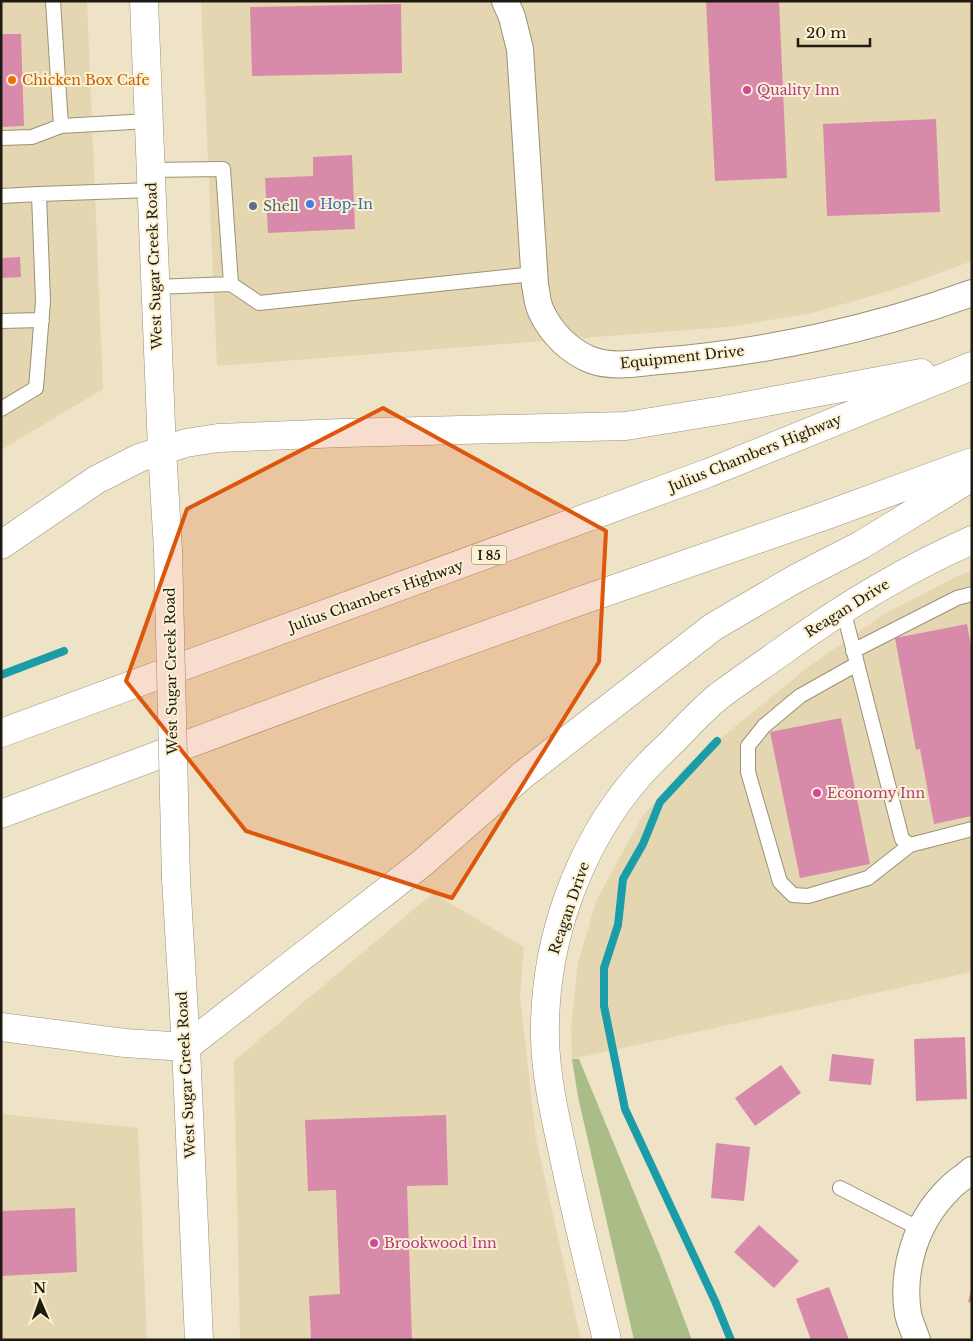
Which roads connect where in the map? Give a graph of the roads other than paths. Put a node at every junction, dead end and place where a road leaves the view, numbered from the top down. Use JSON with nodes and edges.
{"nodes":[{"id":1,"x":53,"y":1,"type":"edge"},
{"id":2,"x":144,"y":1,"type":"edge"},
{"id":3,"x":505,"y":1,"type":"edge"},
{"id":4,"x":148,"y":121,"type":"junction"},
{"id":5,"x":61,"y":126,"type":"junction"},
{"id":6,"x":1,"y":138,"type":"edge"},
{"id":7,"x":151,"y":180,"type":"junction"},
{"id":8,"x":39,"y":194,"type":"junction"},
{"id":9,"x":1,"y":196,"type":"edge"},
{"id":10,"x":534,"y":274,"type":"junction"},
{"id":11,"x":231,"y":284,"type":"junction"},
{"id":12,"x":155,"y":287,"type":"junction"},
{"id":13,"x":972,"y":293,"type":"edge"},
{"id":14,"x":42,"y":320,"type":"junction"},
{"id":15,"x":1,"y":321,"type":"edge"},
{"id":16,"x":972,"y":364,"type":"edge"},
{"id":17,"x":1,"y":409,"type":"edge"},
{"id":18,"x":162,"y":450,"type":"junction"},
{"id":19,"x":972,"y":462,"type":"edge"},
{"id":20,"x":972,"y":477,"type":"edge"},
{"id":21,"x":972,"y":540,"type":"edge"},
{"id":22,"x":1,"y":545,"type":"edge"},
{"id":23,"x":972,"y":594,"type":"edge"},
{"id":24,"x":843,"y":609,"type":"junction"},
{"id":25,"x":855,"y":657,"type":"junction"},
{"id":26,"x":1,"y":733,"type":"edge"},
{"id":27,"x":1,"y":814,"type":"edge"},
{"id":28,"x":972,"y":829,"type":"edge"},
{"id":29,"x":910,"y":845,"type":"junction"},
{"id":30,"x":1,"y":1027,"type":"edge"},
{"id":31,"x":186,"y":1048,"type":"junction"},
{"id":32,"x":972,"y":1170,"type":"edge"},
{"id":33,"x":840,"y":1188,"type":"dead end"},
{"id":34,"x":920,"y":1229,"type":"junction"},
{"id":35,"x":198,"y":1340,"type":"edge"},
{"id":36,"x":607,"y":1340,"type":"edge"},
{"id":37,"x":916,"y":1340,"type":"edge"}],
"edges":[{"from":1,"to":5,"type":"lane"},
{"from":2,"to":4,"type":"main road","name":"West Sugar Creek Road"},
{"from":3,"to":10,"type":"street","name":"Equipment Drive"},
{"from":4,"to":5,"type":"lane"},
{"from":4,"to":7,"type":"main road","name":"West Sugar Creek Road"},
{"from":5,"to":6,"type":"lane"},
{"from":7,"to":8,"type":"lane"},
{"from":7,"to":11,"type":"lane"},
{"from":7,"to":12,"type":"main road","name":"West Sugar Creek Road"},
{"from":8,"to":9,"type":"lane"},
{"from":8,"to":14,"type":"lane"},
{"from":10,"to":11,"type":"lane"},
{"from":10,"to":13,"type":"street","name":"Equipment Drive"},
{"from":11,"to":12,"type":"lane"},
{"from":12,"to":18,"type":"main road","name":"West Sugar Creek Road"},
{"from":14,"to":15,"type":"lane"},
{"from":14,"to":17,"type":"lane"},
{"from":16,"to":18,"type":"main road"},
{"from":16,"to":26,"type":"main road","name":"Julius Chambers Highway","number":"I 85"},
{"from":18,"to":22,"type":"main road"},
{"from":18,"to":31,"type":"main road","name":"West Sugar Creek Road","bridge":true},
{"from":19,"to":27,"type":"main road"},
{"from":20,"to":31,"type":"main road"},
{"from":21,"to":24,"type":"main road","name":"Reagan Drive"},
{"from":23,"to":25,"type":"lane"},
{"from":24,"to":25,"type":"lane"},
{"from":24,"to":36,"type":"main road","name":"Reagan Drive"},
{"from":25,"to":29,"type":"lane"},
{"from":25,"to":29,"type":"lane"},
{"from":28,"to":29,"type":"lane"},
{"from":30,"to":31,"type":"main road"},
{"from":31,"to":35,"type":"main road","name":"West Sugar Creek Road"},
{"from":32,"to":34,"type":"street"},
{"from":33,"to":34,"type":"lane"},
{"from":34,"to":37,"type":"street"}]}
